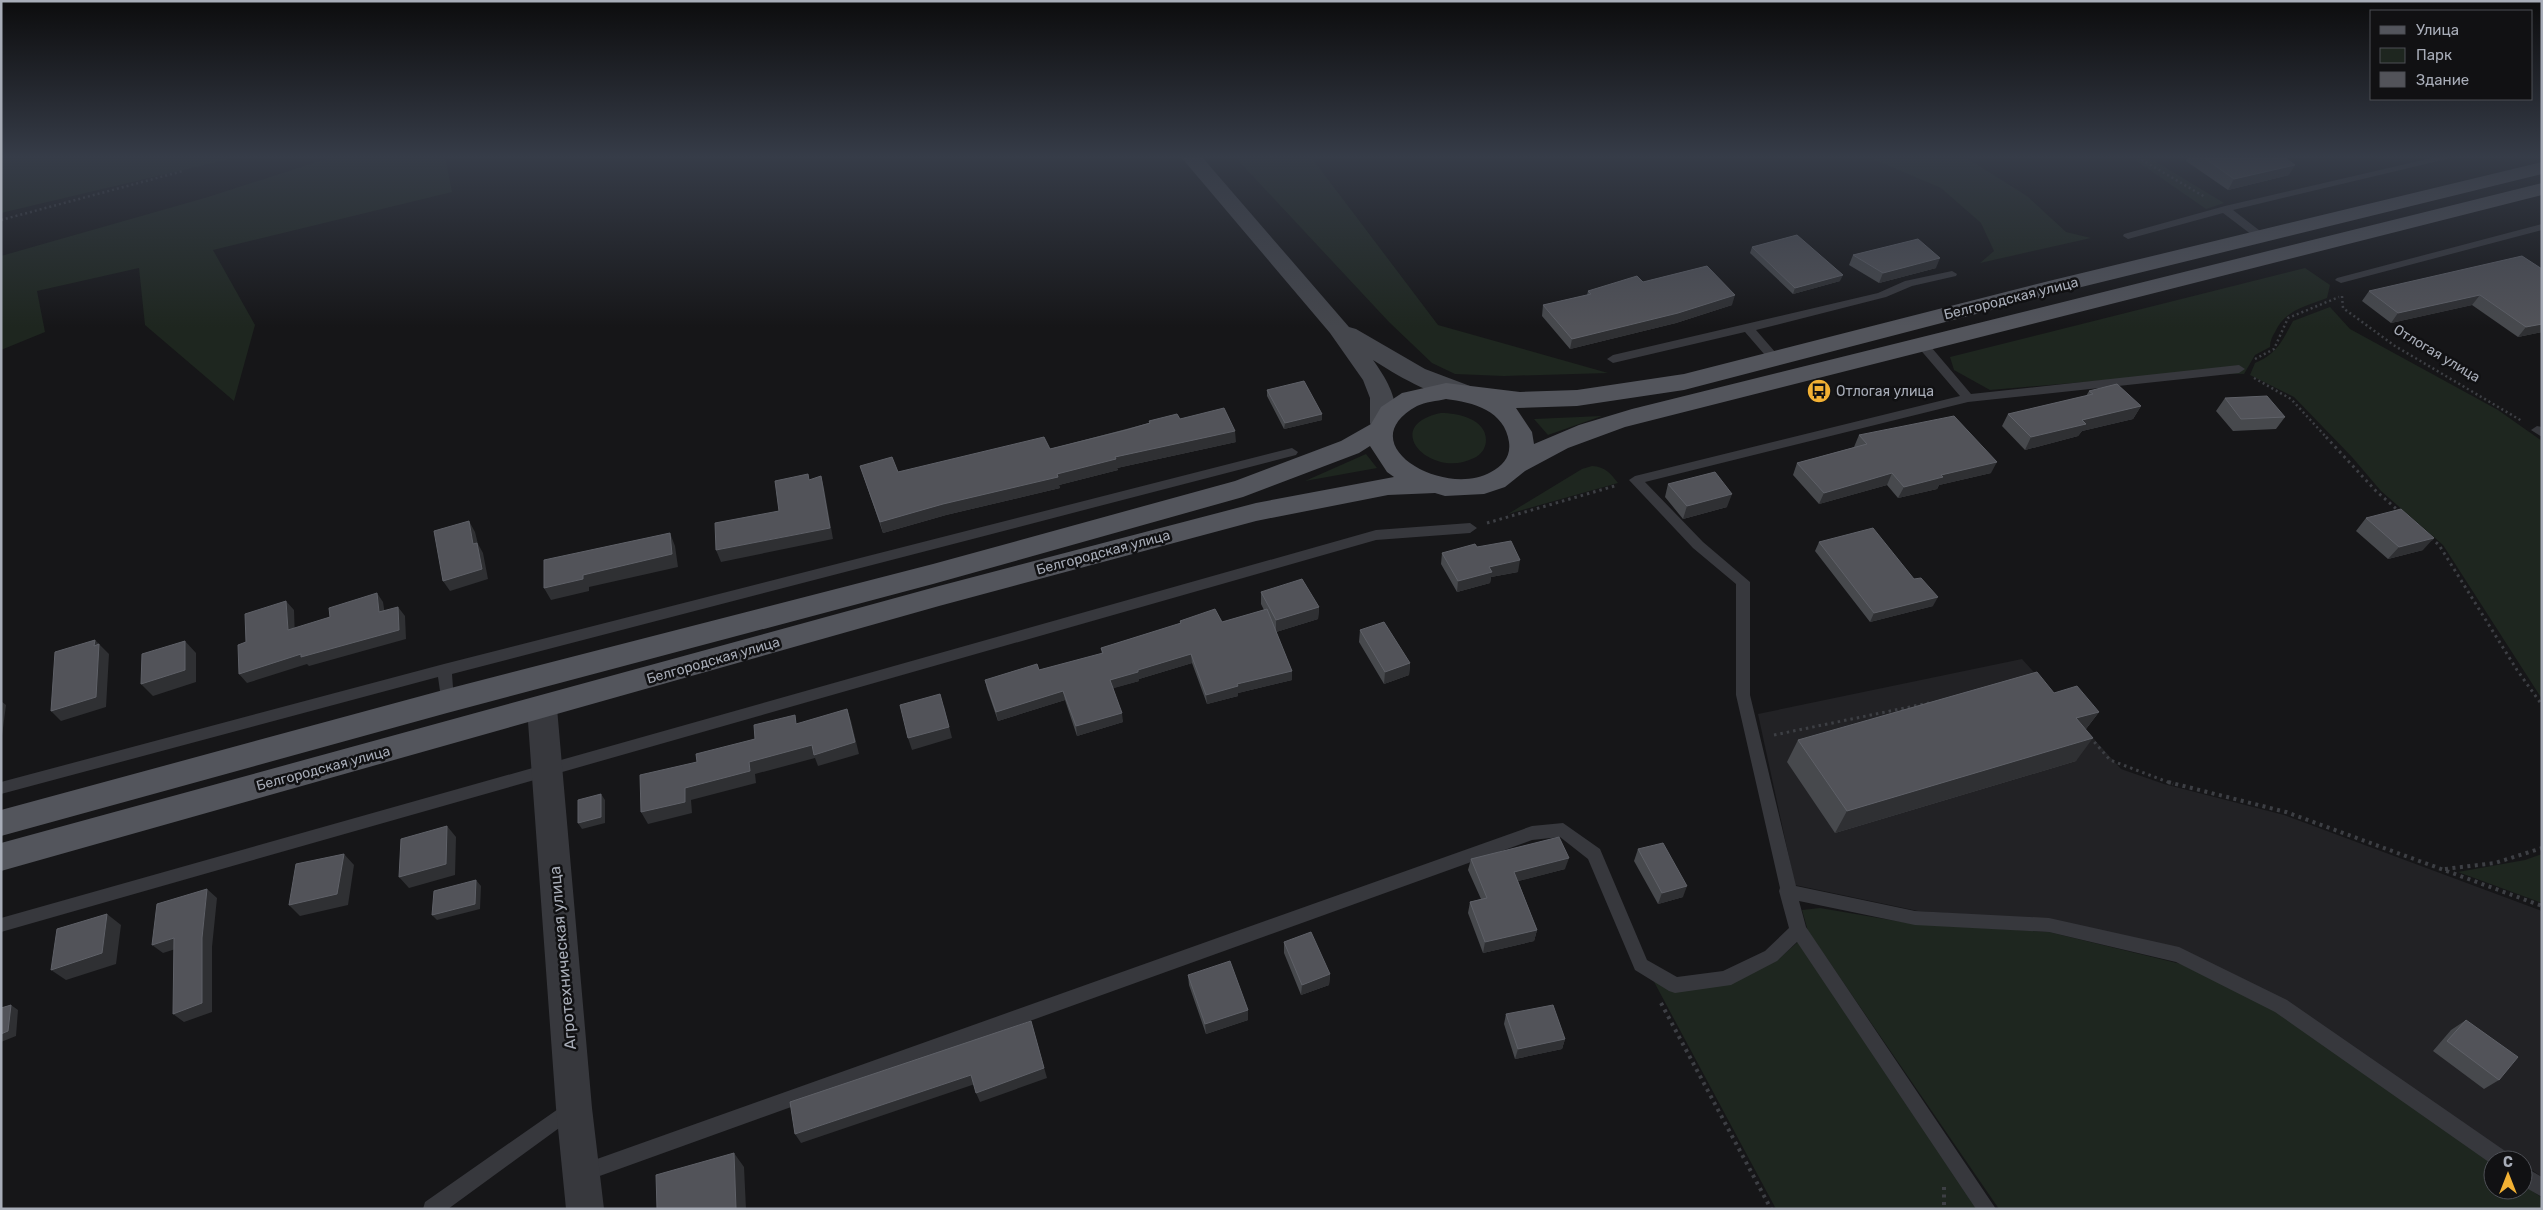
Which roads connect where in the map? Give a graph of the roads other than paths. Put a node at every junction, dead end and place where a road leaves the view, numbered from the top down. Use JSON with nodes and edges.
{"nodes":[{"id":1,"x":1240,"y":213,"type":"edge"},
{"id":2,"x":2209,"y":213,"type":"edge"},
{"id":3,"x":2231,"y":213,"type":"edge"},
{"id":4,"x":2353,"y":213,"type":"edge"},
{"id":5,"x":2444,"y":213,"type":"edge"},
{"id":6,"x":2542,"y":227,"type":"edge"},
{"id":7,"x":2128,"y":236,"type":"dead end"},
{"id":8,"x":2260,"y":236,"type":"junction"},
{"id":9,"x":1952,"y":274,"type":"dead end"},
{"id":10,"x":2340,"y":280,"type":"road end"},
{"id":11,"x":1338,"y":328,"type":"junction"},
{"id":12,"x":1748,"y":328,"type":"junction"},
{"id":13,"x":1922,"y":344,"type":"junction"},
{"id":14,"x":1613,"y":359,"type":"dead end"},
{"id":15,"x":1775,"y":359,"type":"junction"},
{"id":16,"x":2239,"y":369,"type":"road end"},
{"id":17,"x":1469,"y":394,"type":"junction"},
{"id":18,"x":1968,"y":398,"type":"junction"},
{"id":19,"x":1381,"y":426,"type":"junction"},
{"id":20,"x":1292,"y":452,"type":"dead end"},
{"id":21,"x":1518,"y":464,"type":"junction"},
{"id":22,"x":1429,"y":486,"type":"junction"},
{"id":23,"x":1470,"y":528,"type":"road end"},
{"id":24,"x":444,"y":670,"type":"junction"},
{"id":25,"x":447,"y":701,"type":"junction"},
{"id":26,"x":542,"y":708,"type":"junction"},
{"id":27,"x":546,"y":770,"type":"junction"},
{"id":28,"x":1,"y":788,"type":"edge"},
{"id":29,"x":1,"y":824,"type":"edge"},
{"id":30,"x":1,"y":857,"type":"edge"},
{"id":31,"x":1787,"y":891,"type":"junction"},
{"id":32,"x":1,"y":925,"type":"edge"},
{"id":33,"x":1798,"y":930,"type":"junction"},
{"id":34,"x":574,"y":1108,"type":"junction"},
{"id":35,"x":2488,"y":1150,"type":"edge"},
{"id":36,"x":582,"y":1173,"type":"junction"},
{"id":37,"x":432,"y":1209,"type":"edge"},
{"id":38,"x":586,"y":1209,"type":"edge"},
{"id":39,"x":1986,"y":1209,"type":"edge"}],
"edges":[{"from":1,"to":11,"type":"main road"},
{"from":2,"to":7,"type":"lane"},
{"from":3,"to":8,"type":"lane"},
{"from":4,"to":8,"type":"main road","name":"Белгородская улица"},
{"from":5,"to":13,"type":"main road","name":"Белгородская улица"},
{"from":6,"to":10,"type":"lane"},
{"from":8,"to":15,"type":"main road","name":"Белгородская улица"},
{"from":9,"to":12,"type":"lane"},
{"from":11,"to":17,"type":"main road"},
{"from":11,"to":19,"type":"main road"},
{"from":12,"to":14,"type":"lane"},
{"from":12,"to":15,"type":"lane"},
{"from":13,"to":18,"type":"lane"},
{"from":13,"to":21,"type":"main road","name":"Белгородская улица"},
{"from":15,"to":17,"type":"main road","name":"Белгородская улица"},
{"from":16,"to":18,"type":"lane"},
{"from":17,"to":19,"type":"main road"},
{"from":17,"to":21,"type":"main road"},
{"from":18,"to":31,"type":"lane"},
{"from":19,"to":22,"type":"main road"},
{"from":19,"to":25,"type":"main road","name":"Белгородская улица"},
{"from":20,"to":24,"type":"lane"},
{"from":21,"to":22,"type":"main road"},
{"from":22,"to":26,"type":"main road","name":"Белгородская улица"},
{"from":23,"to":27,"type":"lane"},
{"from":24,"to":25,"type":"lane"},
{"from":24,"to":28,"type":"lane"},
{"from":25,"to":29,"type":"main road","name":"Белгородская улица"},
{"from":26,"to":27,"type":"street","name":"Агротехническая улица"},
{"from":26,"to":30,"type":"main road","name":"Белгородская улица"},
{"from":27,"to":32,"type":"lane"},
{"from":27,"to":34,"type":"street","name":"Агротехническая улица"},
{"from":31,"to":33,"type":"lane"},
{"from":31,"to":35,"type":"lane"},
{"from":33,"to":36,"type":"lane"},
{"from":33,"to":39,"type":"lane"},
{"from":34,"to":36,"type":"street","name":"Агротехническая улица"},
{"from":34,"to":37,"type":"lane"},
{"from":36,"to":38,"type":"street","name":"Агротехническая улица"}]}
